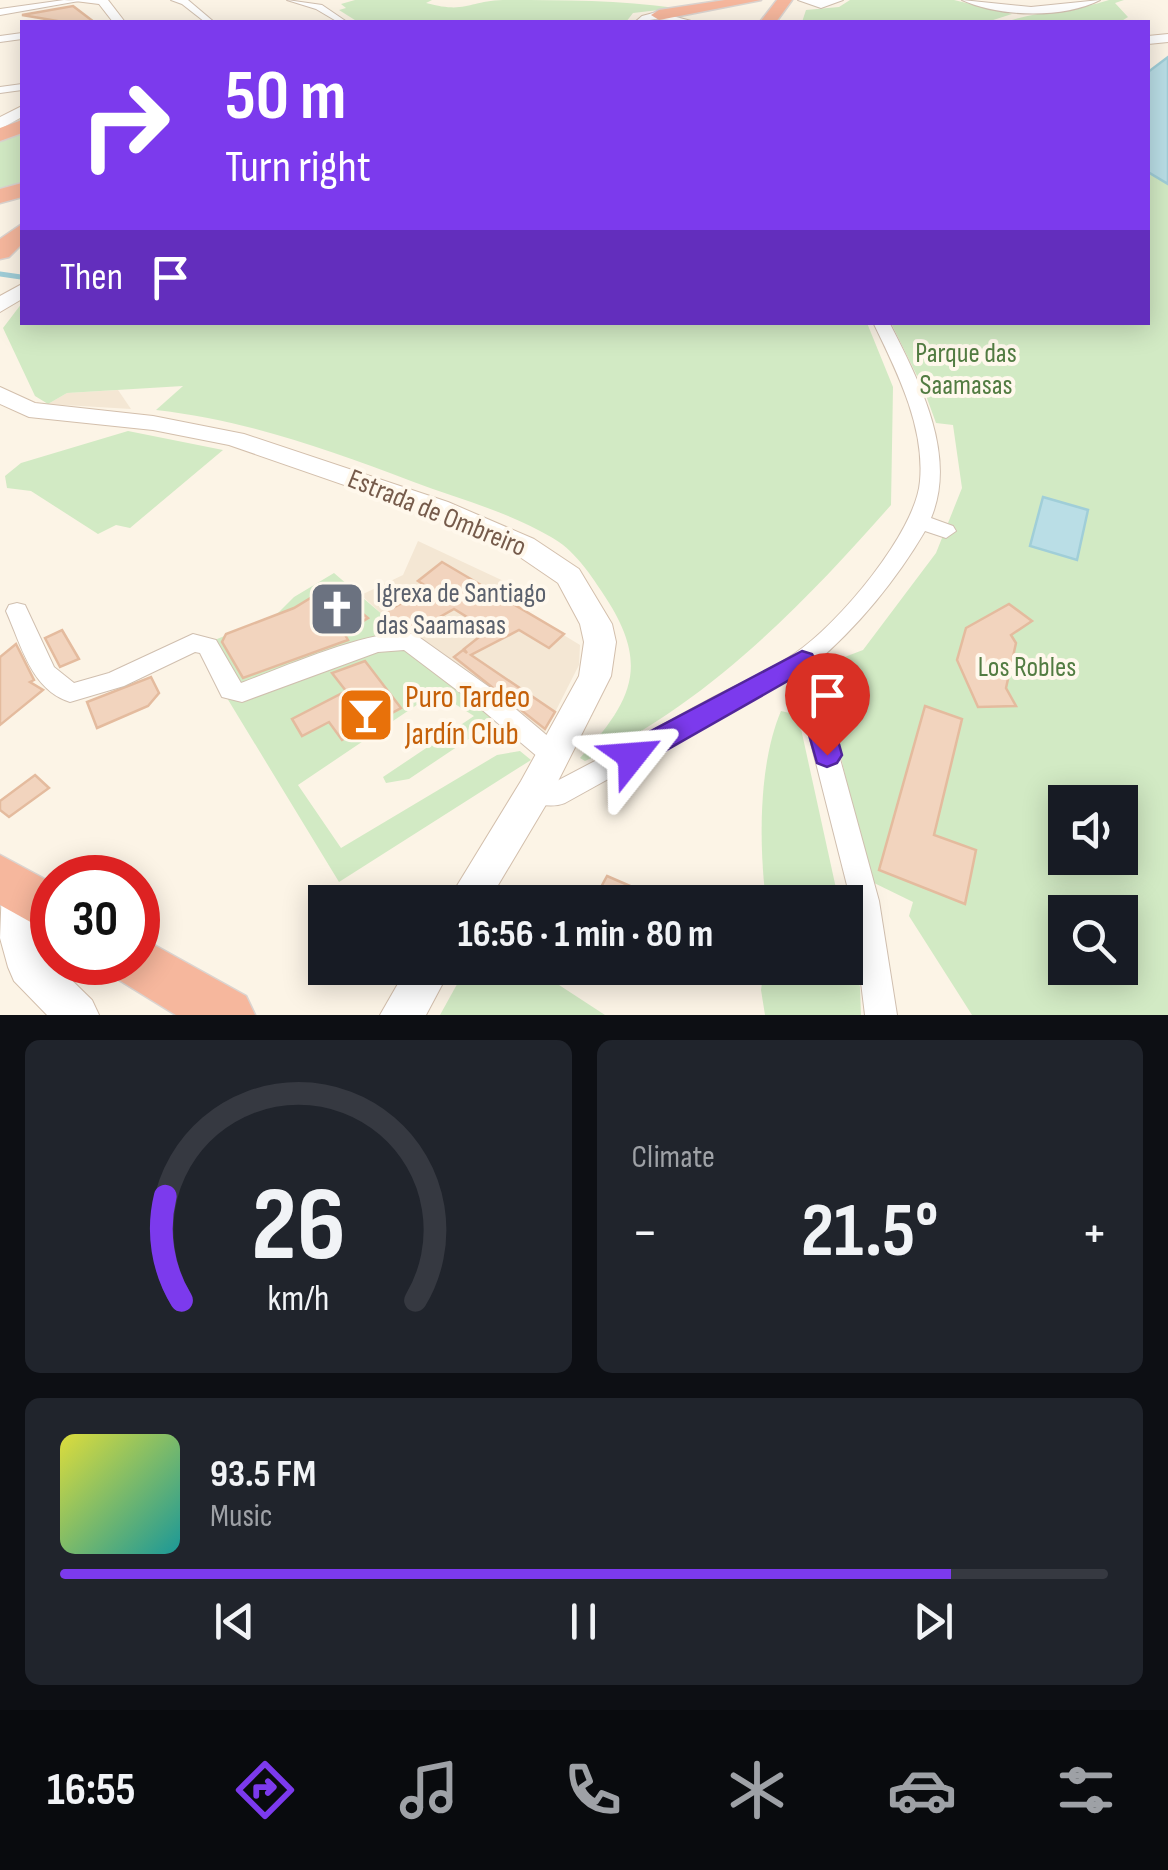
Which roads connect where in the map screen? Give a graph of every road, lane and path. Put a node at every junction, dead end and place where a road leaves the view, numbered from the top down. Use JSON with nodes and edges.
{"nodes":[{"id":1,"x":87,"y":0,"type":"edge"},
{"id":2,"x":175,"y":0,"type":"edge"},
{"id":3,"x":291,"y":0,"type":"edge"},
{"id":4,"x":754,"y":0,"type":"edge"},
{"id":5,"x":802,"y":0,"type":"edge"},
{"id":6,"x":966,"y":0,"type":"edge"},
{"id":7,"x":1096,"y":0,"type":"edge"},
{"id":8,"x":840,"y":1,"type":"edge"},
{"id":9,"x":814,"y":4,"type":"junction"},
{"id":10,"x":792,"y":6,"type":"edge"},
{"id":11,"x":0,"y":12,"type":"edge"},
{"id":12,"x":659,"y":16,"type":"junction"},
{"id":13,"x":116,"y":20,"type":"edge"},
{"id":14,"x":208,"y":20,"type":"edge"},
{"id":15,"x":340,"y":20,"type":"edge"},
{"id":16,"x":643,"y":20,"type":"edge"},
{"id":17,"x":677,"y":20,"type":"edge"},
{"id":18,"x":688,"y":20,"type":"edge"},
{"id":19,"x":760,"y":20,"type":"edge"},
{"id":20,"x":771,"y":20,"type":"edge"},
{"id":21,"x":20,"y":232,"type":"edge"},
{"id":22,"x":0,"y":252,"type":"edge"},
{"id":23,"x":882,"y":325,"type":"edge"},
{"id":24,"x":0,"y":394,"type":"edge"},
{"id":25,"x":918,"y":521,"type":"junction"},
{"id":26,"x":946,"y":531,"type":"dead end"},
{"id":27,"x":17,"y":611,"type":"dead end"},
{"id":28,"x":802,"y":661,"type":"junction"},
{"id":29,"x":554,"y":756,"type":"junction"},
{"id":30,"x":534,"y":792,"type":"junction"},
{"id":31,"x":2,"y":879,"type":"edge"},
{"id":32,"x":477,"y":885,"type":"edge"},
{"id":33,"x":30,"y":896,"type":"edge"},
{"id":34,"x":160,"y":975,"type":"edge"},
{"id":35,"x":420,"y":985,"type":"edge"},
{"id":36,"x":213,"y":1007,"type":"edge"},
{"id":37,"x":77,"y":1015,"type":"edge"},
{"id":38,"x":402,"y":1015,"type":"edge"},
{"id":39,"x":881,"y":1015,"type":"edge"}],
"edges":[{"from":1,"to":11,"type":"street"},
{"from":1,"to":13,"type":"street"},
{"from":2,"to":14,"type":"street"},
{"from":3,"to":15,"type":"street"},
{"from":4,"to":12,"type":"highway"},
{"from":5,"to":9,"type":"street"},
{"from":6,"to":7,"type":"street"},
{"from":8,"to":9,"type":"street"},
{"from":9,"to":10,"type":"street"},
{"from":10,"to":20,"type":"highway"},
{"from":12,"to":16,"type":"street"},
{"from":12,"to":17,"type":"street"},
{"from":18,"to":19,"type":"highway"},
{"from":21,"to":22,"type":"highway"},
{"from":23,"to":25,"type":"street"},
{"from":24,"to":29,"type":"street","name":"Estrada de Ombreiro"},
{"from":25,"to":26,"type":"street"},
{"from":25,"to":28,"type":"street"},
{"from":27,"to":29,"type":"street"},
{"from":28,"to":30,"type":"street"},
{"from":28,"to":39,"type":"street"},
{"from":29,"to":30,"type":"street","name":"Estrada de Ombreiro"},
{"from":30,"to":32,"type":"street","name":"Estrada de Ombreiro"},
{"from":31,"to":33,"type":"highway"},
{"from":31,"to":37,"type":"street"},
{"from":34,"to":36,"type":"highway"},
{"from":35,"to":38,"type":"street"}]}
